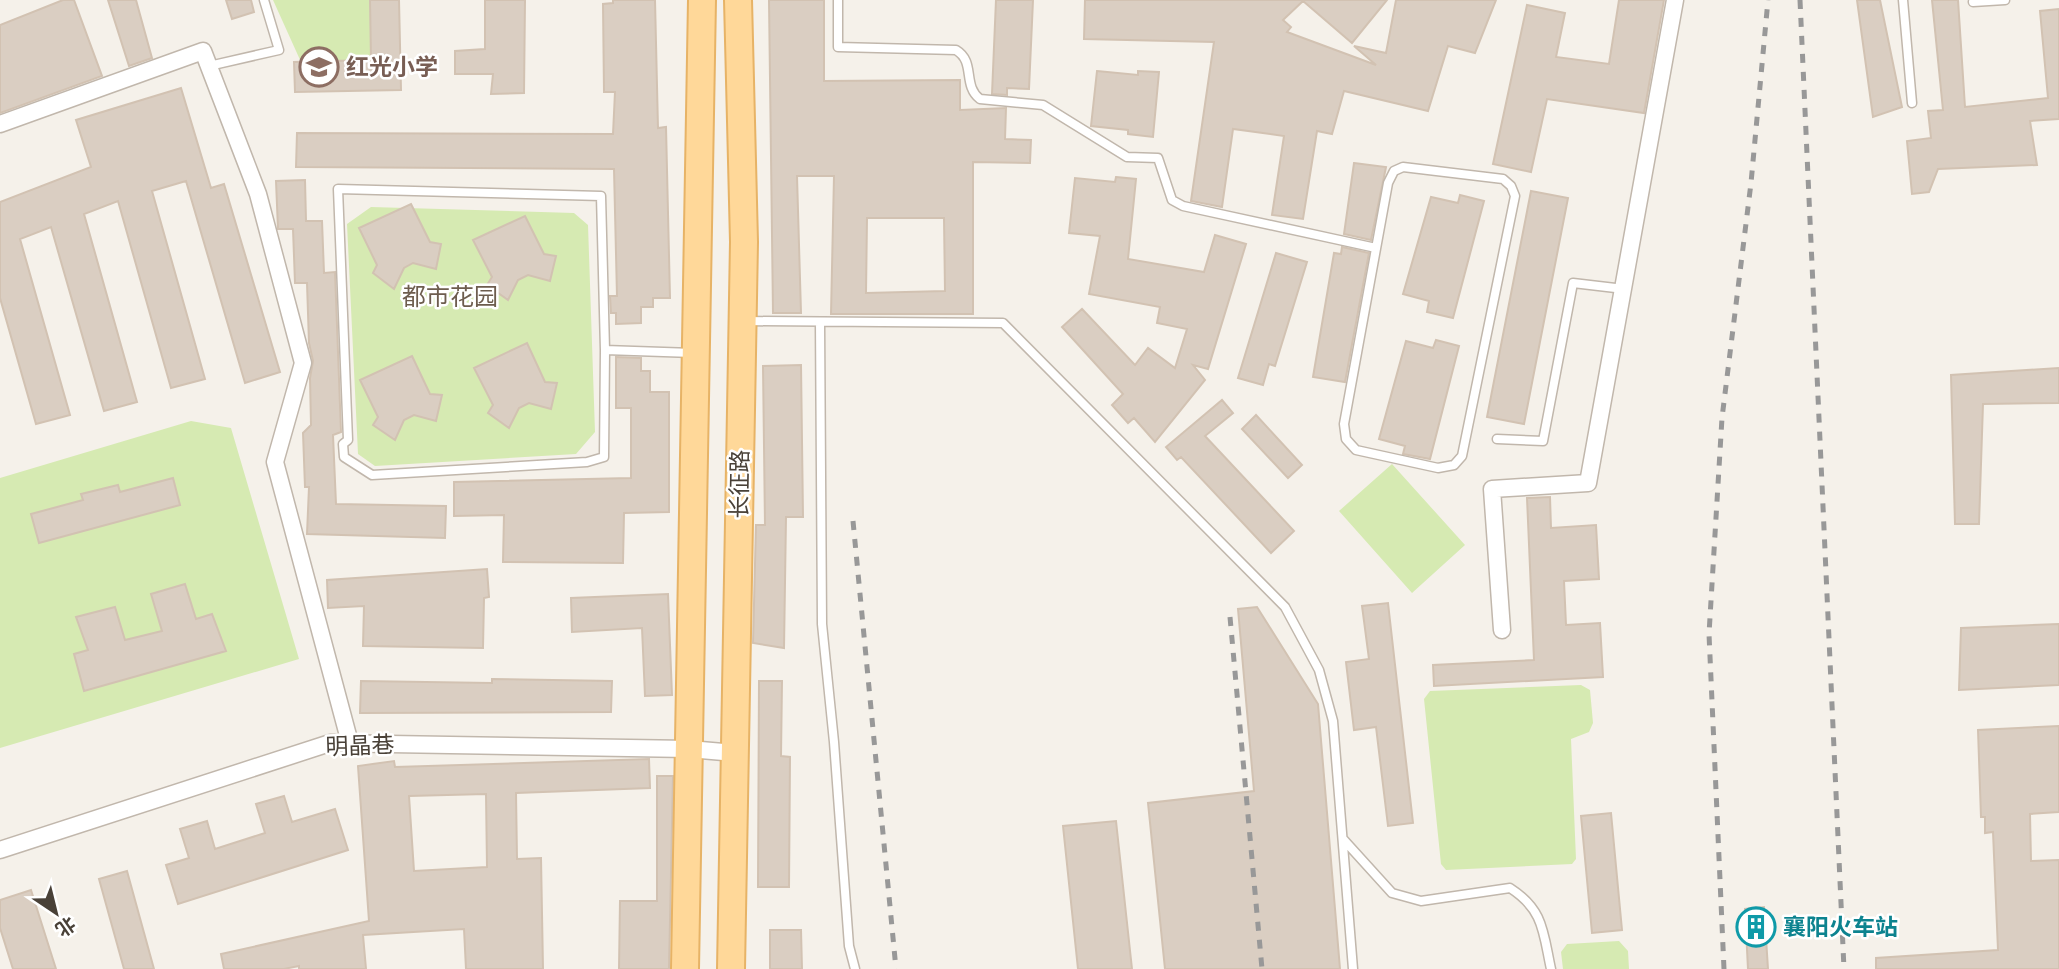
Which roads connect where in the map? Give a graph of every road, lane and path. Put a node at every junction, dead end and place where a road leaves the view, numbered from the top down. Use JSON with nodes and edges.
{"nodes":[{"id":1,"x":264,"y":0,"type":"edge"},
{"id":2,"x":702,"y":0,"type":"edge"},
{"id":3,"x":738,"y":0,"type":"edge"},
{"id":4,"x":838,"y":0,"type":"edge"},
{"id":5,"x":1675,"y":0,"type":"edge"},
{"id":6,"x":1903,"y":0,"type":"edge"},
{"id":7,"x":2005,"y":0,"type":"edge"},
{"id":8,"x":1973,"y":2,"type":"edge"},
{"id":9,"x":209,"y":66,"type":"junction"},
{"id":10,"x":1912,"y":103,"type":"dead end"},
{"id":11,"x":0,"y":124,"type":"edge"},
{"id":12,"x":1376,"y":248,"type":"junction"},
{"id":13,"x":1624,"y":289,"type":"junction"},
{"id":14,"x":743,"y":321,"type":"junction"},
{"id":15,"x":820,"y":322,"type":"junction"},
{"id":16,"x":605,"y":350,"type":"junction"},
{"id":17,"x":696,"y":353,"type":"junction"},
{"id":18,"x":1497,"y":439,"type":"dead end"},
{"id":19,"x":1502,"y":631,"type":"dead end"},
{"id":20,"x":350,"y":743,"type":"junction"},
{"id":21,"x":689,"y":749,"type":"junction"},
{"id":22,"x":735,"y":753,"type":"junction"},
{"id":23,"x":1343,"y":839,"type":"junction"},
{"id":24,"x":0,"y":850,"type":"edge"},
{"id":25,"x":685,"y":969,"type":"edge"},
{"id":26,"x":731,"y":969,"type":"edge"},
{"id":27,"x":855,"y":969,"type":"edge"},
{"id":28,"x":1353,"y":969,"type":"edge"},
{"id":29,"x":1551,"y":969,"type":"edge"}],
"edges":[{"from":1,"to":9,"type":"lane"},
{"from":2,"to":17,"type":"main road","name":"长征路"},
{"from":3,"to":14,"type":"main road","name":"长征路"},
{"from":4,"to":12,"type":"lane"},
{"from":5,"to":13,"type":"street"},
{"from":6,"to":10,"type":"lane"},
{"from":7,"to":8,"type":"lane"},
{"from":9,"to":11,"type":"street"},
{"from":9,"to":20,"type":"street"},
{"from":12,"to":12,"type":"lane"},
{"from":13,"to":18,"type":"lane"},
{"from":13,"to":19,"type":"street"},
{"from":14,"to":15,"type":"lane"},
{"from":14,"to":22,"type":"main road","name":"长征路"},
{"from":15,"to":23,"type":"lane"},
{"from":15,"to":27,"type":"lane"},
{"from":16,"to":16,"type":"lane"},
{"from":16,"to":17,"type":"lane"},
{"from":17,"to":21,"type":"main road","name":"长征路"},
{"from":20,"to":21,"type":"street","name":"明晶巷"},
{"from":20,"to":24,"type":"street","name":"明晶巷"},
{"from":21,"to":22,"type":"street","name":"明晶巷"},
{"from":21,"to":25,"type":"main road","name":"长征路"},
{"from":22,"to":26,"type":"main road","name":"长征路"},
{"from":23,"to":28,"type":"lane"},
{"from":23,"to":29,"type":"lane"}]}
